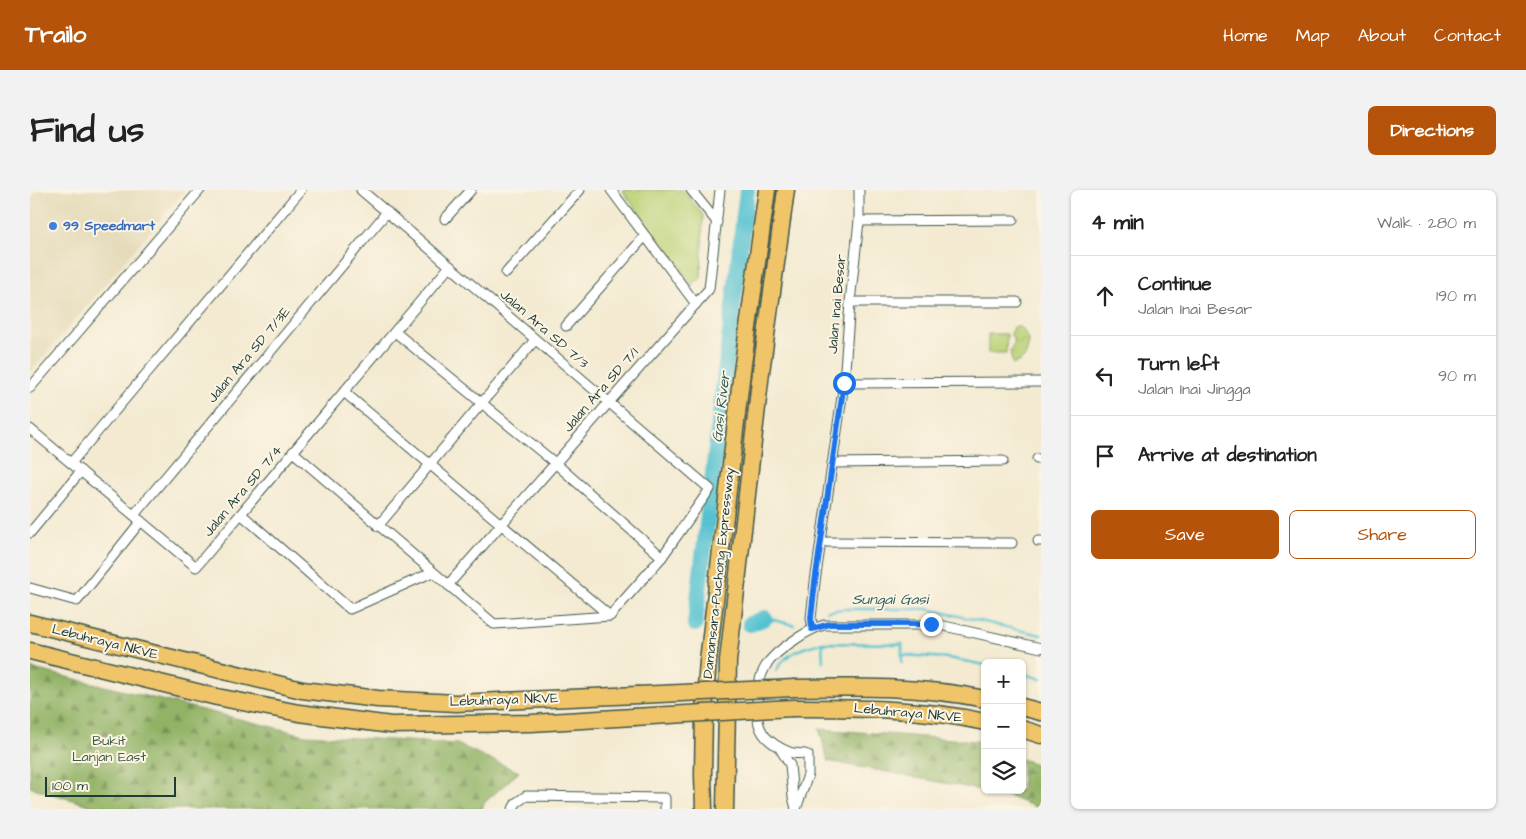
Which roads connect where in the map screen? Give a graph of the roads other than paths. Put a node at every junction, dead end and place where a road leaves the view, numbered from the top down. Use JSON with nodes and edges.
{"nodes":[{"id":1,"x":200,"y":190,"type":"edge"},
{"id":2,"x":300,"y":190,"type":"edge"},
{"id":3,"x":471,"y":190,"type":"edge"},
{"id":4,"x":580,"y":190,"type":"edge"},
{"id":5,"x":611,"y":190,"type":"edge"},
{"id":6,"x":691,"y":190,"type":"edge"},
{"id":7,"x":720,"y":190,"type":"edge"},
{"id":8,"x":767,"y":190,"type":"edge"},
{"id":9,"x":786,"y":190,"type":"edge"},
{"id":10,"x":859,"y":190,"type":"edge"},
{"id":11,"x":363,"y":191,"type":"edge"},
{"id":12,"x":386,"y":212,"type":"junction"},
{"id":13,"x":445,"y":219,"type":"dead end"},
{"id":14,"x":1013,"y":220,"type":"dead end"},
{"id":15,"x":859,"y":221,"type":"junction"},
{"id":16,"x":717,"y":222,"type":"junction"},
{"id":17,"x":645,"y":236,"type":"junction"},
{"id":18,"x":450,"y":266,"type":"junction"},
{"id":19,"x":506,"y":273,"type":"dead end"},
{"id":20,"x":850,"y":302,"type":"junction"},
{"id":21,"x":1016,"y":302,"type":"dead end"},
{"id":22,"x":696,"y":304,"type":"junction"},
{"id":23,"x":566,"y":326,"type":"dead end"},
{"id":24,"x":394,"y":332,"type":"junction"},
{"id":25,"x":535,"y":340,"type":"junction"},
{"id":26,"x":1041,"y":382,"type":"edge"},
{"id":27,"x":844,"y":383,"type":"junction"},
{"id":28,"x":30,"y":388,"type":"edge"},
{"id":29,"x":344,"y":392,"type":"junction"},
{"id":30,"x":482,"y":403,"type":"junction"},
{"id":31,"x":609,"y":403,"type":"junction"},
{"id":32,"x":30,"y":428,"type":"edge"},
{"id":33,"x":293,"y":452,"type":"junction"},
{"id":34,"x":1003,"y":461,"type":"dead end"},
{"id":35,"x":832,"y":462,"type":"junction"},
{"id":36,"x":71,"y":463,"type":"junction"},
{"id":37,"x":555,"y":463,"type":"junction"},
{"id":38,"x":430,"y":465,"type":"junction"},
{"id":39,"x":81,"y":471,"type":"junction"},
{"id":40,"x":241,"y":514,"type":"junction"},
{"id":41,"x":134,"y":515,"type":"junction"},
{"id":42,"x":141,"y":521,"type":"junction"},
{"id":43,"x":501,"y":525,"type":"junction"},
{"id":44,"x":378,"y":526,"type":"junction"},
{"id":45,"x":30,"y":533,"type":"edge"},
{"id":46,"x":821,"y":542,"type":"junction"},
{"id":47,"x":1012,"y":543,"type":"dead end"},
{"id":48,"x":662,"y":557,"type":"junction"},
{"id":49,"x":434,"y":572,"type":"junction"},
{"id":50,"x":448,"y":585,"type":"junction"},
{"id":51,"x":30,"y":588,"type":"edge"},
{"id":52,"x":610,"y":616,"type":"junction"},
{"id":53,"x":30,"y":623,"type":"edge"},
{"id":54,"x":812,"y":629,"type":"junction"},
{"id":55,"x":1041,"y":648,"type":"edge"},
{"id":56,"x":30,"y":651,"type":"edge"},
{"id":57,"x":981,"y":698,"type":"edge"},
{"id":58,"x":1026,"y":708,"type":"edge"},
{"id":59,"x":1041,"y":712,"type":"edge"},
{"id":60,"x":981,"y":721,"type":"edge"},
{"id":61,"x":1026,"y":730,"type":"edge"},
{"id":62,"x":1041,"y":735,"type":"edge"},
{"id":63,"x":779,"y":747,"type":"junction"},
{"id":64,"x":790,"y":765,"type":"junction"},
{"id":65,"x":809,"y":765,"type":"junction"},
{"id":66,"x":515,"y":806,"type":"edge"},
{"id":67,"x":665,"y":809,"type":"edge"},
{"id":68,"x":704,"y":809,"type":"edge"},
{"id":69,"x":725,"y":809,"type":"edge"}],
"edges":[{"from":1,"to":28,"type":"street"},
{"from":2,"to":36,"type":"street"},
{"from":3,"to":13,"type":"street"},
{"from":4,"to":19,"type":"street"},
{"from":5,"to":17,"type":"street"},
{"from":6,"to":16,"type":"street"},
{"from":7,"to":16,"type":"street","name":"Jalan Ara SD 7/1"},
{"from":8,"to":68,"type":"highway","name":"Damansara–Puchong Expressway"},
{"from":9,"to":69,"type":"highway","name":"Damansara–Puchong Expressway"},
{"from":10,"to":15,"type":"street","name":"Jalan Inai Besar"},
{"from":11,"to":12,"type":"street","name":"Jalan Ara SD 7/3"},
{"from":12,"to":18,"type":"street","name":"Jalan Ara SD 7/3"},
{"from":12,"to":41,"type":"street","name":"Jalan Ara SD 7/3E"},
{"from":14,"to":15,"type":"street"},
{"from":15,"to":20,"type":"street","name":"Jalan Inai Besar"},
{"from":16,"to":22,"type":"street","name":"Jalan Ara SD 7/1"},
{"from":17,"to":22,"type":"street"},
{"from":17,"to":23,"type":"street"},
{"from":18,"to":24,"type":"street","name":"Jalan Ara SD 7/4"},
{"from":18,"to":25,"type":"street","name":"Jalan Ara SD 7/3"},
{"from":20,"to":21,"type":"street"},
{"from":20,"to":27,"type":"street","name":"Jalan Inai Besar"},
{"from":22,"to":31,"type":"street","name":"Jalan Ara SD 7/1"},
{"from":24,"to":29,"type":"street","name":"Jalan Ara SD 7/4"},
{"from":24,"to":30,"type":"street"},
{"from":25,"to":30,"type":"street"},
{"from":25,"to":31,"type":"street","name":"Jalan Ara SD 7/3"},
{"from":26,"to":27,"type":"street"},
{"from":27,"to":35,"type":"street","name":"Jalan Inai Besar"},
{"from":29,"to":33,"type":"street","name":"Jalan Ara SD 7/4"},
{"from":29,"to":38,"type":"street"},
{"from":30,"to":37,"type":"street"},
{"from":30,"to":38,"type":"street"},
{"from":31,"to":37,"type":"street","name":"Jalan Ara SD 7/1"},
{"from":31,"to":48,"type":"street","name":"Jalan Ara SD 7/3"},
{"from":32,"to":36,"type":"street","name":"Jalan Ara SD 7/4"},
{"from":33,"to":40,"type":"street","name":"Jalan Ara SD 7/4"},
{"from":33,"to":44,"type":"street"},
{"from":34,"to":35,"type":"street"},
{"from":35,"to":46,"type":"street","name":"Jalan Inai Besar"},
{"from":36,"to":39,"type":"street","name":"Jalan Ara SD 7/4"},
{"from":37,"to":43,"type":"street","name":"Jalan Ara SD 7/1"},
{"from":37,"to":48,"type":"street"},
{"from":38,"to":43,"type":"street"},
{"from":38,"to":44,"type":"street"},
{"from":39,"to":41,"type":"street","name":"Jalan Ara SD 7/4"},
{"from":39,"to":45,"type":"street"},
{"from":40,"to":42,"type":"street","name":"Jalan Ara SD 7/4"},
{"from":40,"to":49,"type":"street"},
{"from":41,"to":42,"type":"street","name":"Jalan Ara SD 7/4"},
{"from":42,"to":51,"type":"street"},
{"from":43,"to":50,"type":"street","name":"Jalan Ara SD 7/1"},
{"from":43,"to":52,"type":"street"},
{"from":44,"to":49,"type":"street"},
{"from":46,"to":47,"type":"street"},
{"from":46,"to":54,"type":"street","name":"Jalan Inai Besar"},
{"from":48,"to":52,"type":"street"},
{"from":49,"to":50,"type":"street"},
{"from":50,"to":52,"type":"street"},
{"from":53,"to":57,"type":"highway","name":"Lebuhraya NKVE","bridge":true},
{"from":54,"to":55,"type":"street"},
{"from":54,"to":63,"type":"street"},
{"from":56,"to":60,"type":"highway","name":"Lebuhraya NKVE","bridge":true},
{"from":58,"to":59,"type":"highway"},
{"from":61,"to":62,"type":"highway"},
{"from":63,"to":64,"type":"street"},
{"from":63,"to":65,"type":"street"},
{"from":64,"to":65,"type":"street"},
{"from":64,"to":65,"type":"street"},
{"from":66,"to":67,"type":"street"}]}
